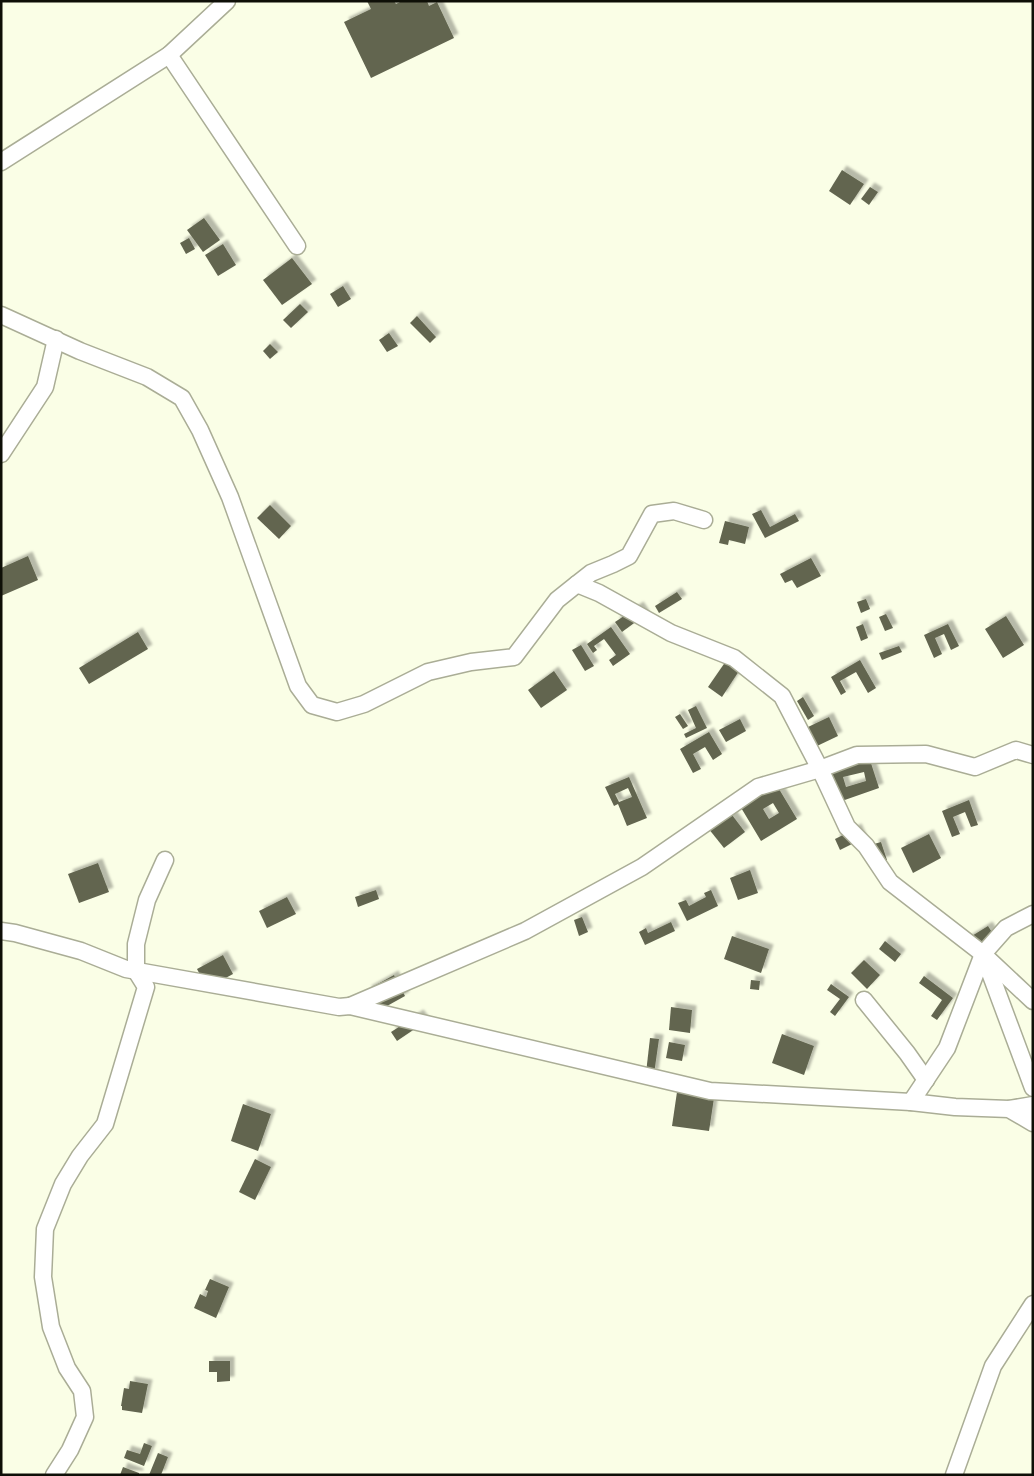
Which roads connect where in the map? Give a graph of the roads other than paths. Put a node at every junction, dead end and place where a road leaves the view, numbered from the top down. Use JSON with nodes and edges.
{"nodes":[{"id":1,"x":227,"y":1,"type":"edge"},
{"id":2,"x":169,"y":55,"type":"junction"},
{"id":3,"x":1,"y":162,"type":"edge"},
{"id":4,"x":297,"y":246,"type":"dead end"},
{"id":5,"x":1,"y":315,"type":"edge"},
{"id":6,"x":56,"y":339,"type":"junction"},
{"id":7,"x":1,"y":454,"type":"edge"},
{"id":8,"x":704,"y":520,"type":"dead end"},
{"id":9,"x":577,"y":584,"type":"junction"},
{"id":10,"x":1033,"y":755,"type":"edge"},
{"id":11,"x":820,"y":769,"type":"junction"},
{"id":12,"x":165,"y":860,"type":"dead end"},
{"id":13,"x":1033,"y":914,"type":"edge"},
{"id":14,"x":1,"y":931,"type":"edge"},
{"id":15,"x":983,"y":954,"type":"junction"},
{"id":16,"x":136,"y":971,"type":"junction"},
{"id":17,"x":164,"y":976,"type":"junction"},
{"id":18,"x":146,"y":987,"type":"junction"},
{"id":19,"x":864,"y":1000,"type":"dead end"},
{"id":20,"x":1033,"y":1001,"type":"edge"},
{"id":21,"x":350,"y":1006,"type":"junction"},
{"id":22,"x":926,"y":1080,"type":"junction"},
{"id":23,"x":1033,"y":1088,"type":"edge"},
{"id":24,"x":911,"y":1102,"type":"junction"},
{"id":25,"x":1033,"y":1105,"type":"edge"},
{"id":26,"x":1009,"y":1109,"type":"junction"},
{"id":27,"x":1033,"y":1123,"type":"edge"},
{"id":28,"x":1033,"y":1304,"type":"edge"},
{"id":29,"x":54,"y":1475,"type":"edge"},
{"id":30,"x":954,"y":1475,"type":"edge"}],
"edges":[{"from":1,"to":2,"type":"street"},
{"from":2,"to":3,"type":"street"},
{"from":2,"to":4,"type":"street"},
{"from":5,"to":6,"type":"street"},
{"from":6,"to":7,"type":"street"},
{"from":6,"to":9,"type":"street"},
{"from":8,"to":9,"type":"street"},
{"from":9,"to":11,"type":"street"},
{"from":10,"to":11,"type":"street"},
{"from":11,"to":15,"type":"street"},
{"from":11,"to":21,"type":"street"},
{"from":12,"to":16,"type":"street"},
{"from":13,"to":15,"type":"street"},
{"from":14,"to":16,"type":"street"},
{"from":15,"to":20,"type":"street"},
{"from":15,"to":22,"type":"street"},
{"from":15,"to":23,"type":"street"},
{"from":16,"to":17,"type":"street"},
{"from":16,"to":18,"type":"street"},
{"from":17,"to":18,"type":"street"},
{"from":17,"to":21,"type":"street"},
{"from":18,"to":29,"type":"street"},
{"from":19,"to":22,"type":"street"},
{"from":21,"to":24,"type":"street"},
{"from":22,"to":24,"type":"street"},
{"from":24,"to":26,"type":"street"},
{"from":25,"to":26,"type":"street"},
{"from":26,"to":27,"type":"street"},
{"from":28,"to":30,"type":"street"}]}
